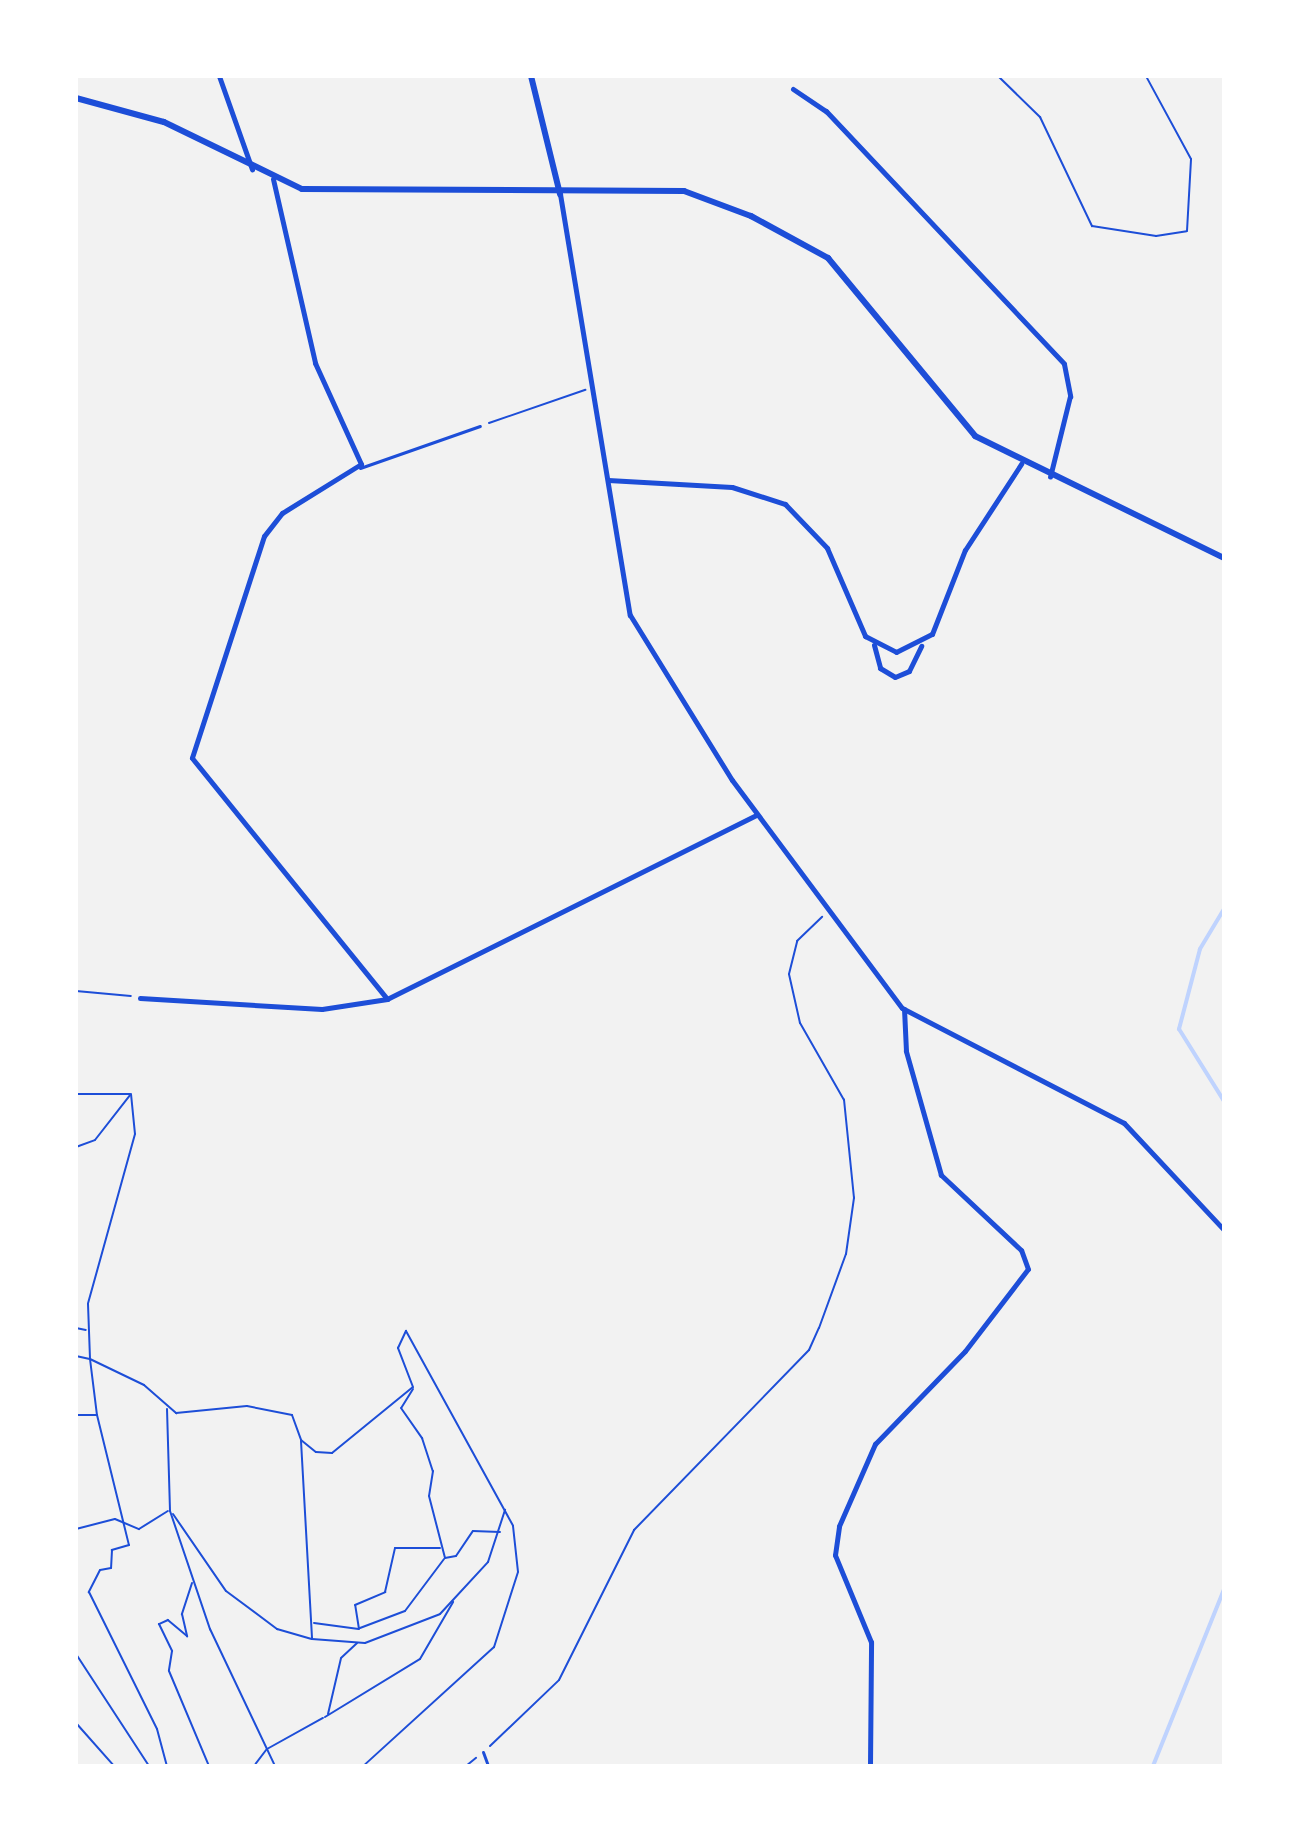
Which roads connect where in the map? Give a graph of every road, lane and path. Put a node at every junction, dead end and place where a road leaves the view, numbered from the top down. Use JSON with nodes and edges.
{"nodes":[{"id":1,"x":219,"y":76,"type":"edge"},
{"id":2,"x":531,"y":76,"type":"edge"},
{"id":3,"x":998,"y":76,"type":"edge"},
{"id":4,"x":1146,"y":76,"type":"edge"},
{"id":5,"x":793,"y":89,"type":"dead end"},
{"id":6,"x":76,"y":98,"type":"edge"},
{"id":7,"x":252,"y":169,"type":"junction"},
{"id":8,"x":273,"y":179,"type":"junction"},
{"id":9,"x":560,"y":194,"type":"junction"},
{"id":10,"x":593,"y":388,"type":"junction"},
{"id":11,"x":480,"y":426,"type":"joint"},
{"id":12,"x":1021,"y":464,"type":"junction"},
{"id":13,"x":360,"y":468,"type":"junction"},
{"id":14,"x":1050,"y":477,"type":"junction"},
{"id":15,"x":608,"y":480,"type":"junction"},
{"id":16,"x":1224,"y":558,"type":"edge"},
{"id":17,"x":874,"y":645,"type":"junction"},
{"id":18,"x":921,"y":645,"type":"junction"},
{"id":19,"x":756,"y":815,"type":"junction"},
{"id":20,"x":826,"y":914,"type":"junction"},
{"id":21,"x":76,"y":991,"type":"edge"},
{"id":22,"x":140,"y":998,"type":"joint"},
{"id":23,"x":387,"y":999,"type":"junction"},
{"id":24,"x":904,"y":1009,"type":"junction"},
{"id":25,"x":76,"y":1094,"type":"edge"},
{"id":26,"x":131,"y":1094,"type":"junction"},
{"id":27,"x":76,"y":1147,"type":"edge"},
{"id":28,"x":1224,"y":1230,"type":"edge"},
{"id":29,"x":76,"y":1328,"type":"edge"},
{"id":30,"x":86,"y":1330,"type":"junction"},
{"id":31,"x":76,"y":1356,"type":"edge"},
{"id":32,"x":90,"y":1359,"type":"junction"},
{"id":33,"x":413,"y":1387,"type":"junction"},
{"id":34,"x":167,"y":1406,"type":"junction"},
{"id":35,"x":76,"y":1415,"type":"edge"},
{"id":36,"x":97,"y":1415,"type":"junction"},
{"id":37,"x":301,"y":1440,"type":"junction"},
{"id":38,"x":505,"y":1509,"type":"junction"},
{"id":39,"x":170,"y":1511,"type":"junction"},
{"id":40,"x":126,"y":1519,"type":"junction"},
{"id":41,"x":76,"y":1529,"type":"edge"},
{"id":42,"x":502,"y":1533,"type":"junction"},
{"id":43,"x":441,"y":1547,"type":"junction"},
{"id":44,"x":445,"y":1558,"type":"junction"},
{"id":45,"x":193,"y":1582,"type":"junction"},
{"id":46,"x":453,"y":1601,"type":"junction"},
{"id":47,"x":312,"y":1623,"type":"junction"},
{"id":48,"x":359,"y":1629,"type":"junction"},
{"id":49,"x":312,"y":1639,"type":"junction"},
{"id":50,"x":358,"y":1643,"type":"junction"},
{"id":51,"x":76,"y":1654,"type":"edge"},
{"id":52,"x":325,"y":1717,"type":"junction"},
{"id":53,"x":76,"y":1723,"type":"edge"},
{"id":54,"x":267,"y":1749,"type":"junction"},
{"id":55,"x":483,"y":1752,"type":"junction"},
{"id":56,"x":114,"y":1766,"type":"edge"},
{"id":57,"x":149,"y":1766,"type":"edge"},
{"id":58,"x":167,"y":1766,"type":"edge"},
{"id":59,"x":209,"y":1766,"type":"edge"},
{"id":60,"x":254,"y":1766,"type":"edge"},
{"id":61,"x":275,"y":1766,"type":"edge"},
{"id":62,"x":363,"y":1766,"type":"edge"},
{"id":63,"x":466,"y":1766,"type":"edge"},
{"id":64,"x":488,"y":1766,"type":"edge"},
{"id":65,"x":870,"y":1766,"type":"edge"}],
"edges":[{"from":1,"to":7,"type":"street"},
{"from":2,"to":9,"type":"street"},
{"from":3,"to":4,"type":"path"},
{"from":5,"to":14,"type":"street"},
{"from":6,"to":7,"type":"street"},
{"from":7,"to":8,"type":"street"},
{"from":8,"to":9,"type":"street"},
{"from":8,"to":13,"type":"street"},
{"from":9,"to":10,"type":"street"},
{"from":9,"to":12,"type":"street"},
{"from":10,"to":11,"type":"path"},
{"from":10,"to":15,"type":"street"},
{"from":11,"to":13,"type":"lane"},
{"from":12,"to":14,"type":"street"},
{"from":12,"to":18,"type":"street"},
{"from":13,"to":23,"type":"street"},
{"from":14,"to":16,"type":"street"},
{"from":15,"to":17,"type":"street"},
{"from":15,"to":19,"type":"street"},
{"from":17,"to":18,"type":"street"},
{"from":17,"to":18,"type":"street"},
{"from":19,"to":20,"type":"street"},
{"from":19,"to":23,"type":"street"},
{"from":20,"to":24,"type":"street"},
{"from":20,"to":55,"type":"path"},
{"from":21,"to":22,"type":"path"},
{"from":22,"to":23,"type":"street"},
{"from":24,"to":28,"type":"street"},
{"from":24,"to":65,"type":"street"},
{"from":25,"to":26,"type":"path"},
{"from":26,"to":27,"type":"path"},
{"from":26,"to":30,"type":"path"},
{"from":29,"to":30,"type":"path"},
{"from":30,"to":32,"type":"path"},
{"from":31,"to":32,"type":"path"},
{"from":32,"to":34,"type":"path"},
{"from":32,"to":36,"type":"path"},
{"from":33,"to":37,"type":"path"},
{"from":33,"to":38,"type":"path"},
{"from":33,"to":43,"type":"path"},
{"from":34,"to":37,"type":"path"},
{"from":34,"to":39,"type":"path"},
{"from":35,"to":36,"type":"path"},
{"from":36,"to":40,"type":"path"},
{"from":37,"to":47,"type":"path"},
{"from":38,"to":42,"type":"path"},
{"from":38,"to":62,"type":"path"},
{"from":39,"to":40,"type":"path"},
{"from":39,"to":45,"type":"path"},
{"from":39,"to":49,"type":"path"},
{"from":40,"to":41,"type":"path"},
{"from":40,"to":58,"type":"path"},
{"from":42,"to":44,"type":"path"},
{"from":42,"to":46,"type":"path"},
{"from":43,"to":44,"type":"path"},
{"from":43,"to":48,"type":"path"},
{"from":44,"to":48,"type":"path"},
{"from":45,"to":54,"type":"path"},
{"from":45,"to":59,"type":"path"},
{"from":46,"to":50,"type":"path"},
{"from":46,"to":52,"type":"path"},
{"from":47,"to":48,"type":"path"},
{"from":47,"to":49,"type":"path"},
{"from":49,"to":50,"type":"path"},
{"from":50,"to":52,"type":"path"},
{"from":51,"to":57,"type":"path"},
{"from":52,"to":54,"type":"path"},
{"from":53,"to":56,"type":"path"},
{"from":54,"to":60,"type":"path"},
{"from":54,"to":61,"type":"path"},
{"from":55,"to":63,"type":"path"},
{"from":55,"to":64,"type":"lane"}]}
